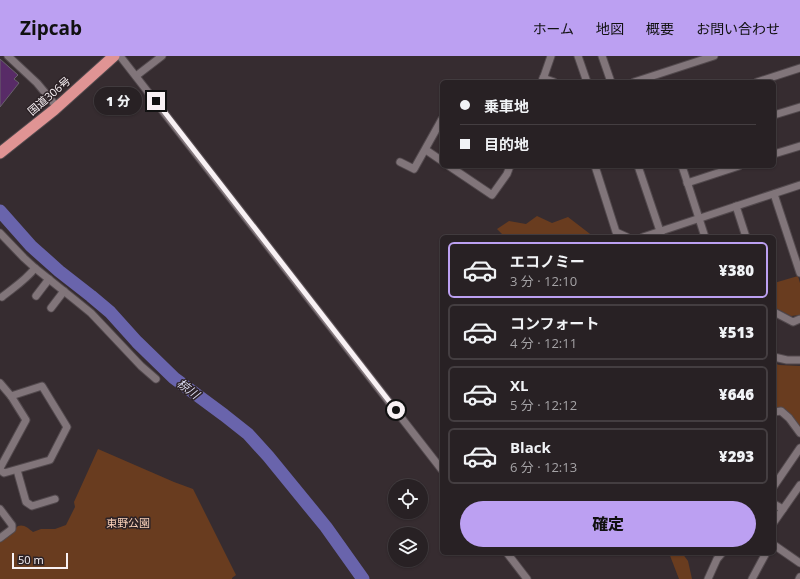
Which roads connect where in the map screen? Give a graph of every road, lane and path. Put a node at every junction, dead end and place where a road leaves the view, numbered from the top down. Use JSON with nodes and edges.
{"nodes":[{"id":1,"x":8,"y":56,"type":"edge"},
{"id":2,"x":114,"y":56,"type":"edge"},
{"id":3,"x":120,"y":56,"type":"edge"},
{"id":4,"x":162,"y":56,"type":"edge"},
{"id":5,"x":551,"y":56,"type":"edge"},
{"id":6,"x":578,"y":56,"type":"edge"},
{"id":7,"x":602,"y":56,"type":"edge"},
{"id":8,"x":714,"y":56,"type":"edge"},
{"id":9,"x":800,"y":68,"type":"edge"},
{"id":10,"x":136,"y":76,"type":"junction"},
{"id":11,"x":654,"y":79,"type":"edge"},
{"id":12,"x":542,"y":80,"type":"edge"},
{"id":13,"x":586,"y":80,"type":"edge"},
{"id":14,"x":610,"y":80,"type":"edge"},
{"id":15,"x":763,"y":80,"type":"edge"},
{"id":16,"x":57,"y":107,"type":"junction"},
{"id":17,"x":800,"y":107,"type":"edge"},
{"id":18,"x":776,"y":114,"type":"edge"},
{"id":19,"x":440,"y":124,"type":"edge"},
{"id":20,"x":800,"y":146,"type":"edge"},
{"id":21,"x":426,"y":150,"type":"junction"},
{"id":22,"x":0,"y":153,"type":"edge"},
{"id":23,"x":776,"y":153,"type":"edge"},
{"id":24,"x":440,"y":160,"type":"edge"},
{"id":25,"x":400,"y":162,"type":"dead end"},
{"id":26,"x":452,"y":168,"type":"edge"},
{"id":27,"x":509,"y":168,"type":"edge"},
{"id":28,"x":596,"y":168,"type":"edge"},
{"id":29,"x":639,"y":168,"type":"edge"},
{"id":30,"x":683,"y":168,"type":"edge"},
{"id":31,"x":733,"y":168,"type":"edge"},
{"id":32,"x":687,"y":183,"type":"junction"},
{"id":33,"x":800,"y":185,"type":"edge"},
{"id":34,"x":774,"y":194,"type":"junction"},
{"id":35,"x":736,"y":206,"type":"junction"},
{"id":36,"x":699,"y":219,"type":"junction"},
{"id":37,"x":661,"y":234,"type":"edge"},
{"id":38,"x":1,"y":235,"type":"edge"},
{"id":39,"x":622,"y":235,"type":"edge"},
{"id":40,"x":704,"y":235,"type":"edge"},
{"id":41,"x":745,"y":235,"type":"edge"},
{"id":42,"x":35,"y":268,"type":"junction"},
{"id":43,"x":800,"y":273,"type":"edge"},
{"id":44,"x":49,"y":279,"type":"junction"},
{"id":45,"x":64,"y":291,"type":"junction"},
{"id":46,"x":36,"y":296,"type":"dead end"},
{"id":47,"x":2,"y":297,"type":"dead end"},
{"id":48,"x":51,"y":308,"type":"dead end"},
{"id":49,"x":776,"y":313,"type":"edge"},
{"id":50,"x":800,"y":319,"type":"edge"},
{"id":51,"x":776,"y":357,"type":"edge"},
{"id":52,"x":800,"y":360,"type":"edge"},
{"id":53,"x":156,"y":379,"type":"dead end"},
{"id":54,"x":0,"y":383,"type":"edge"},
{"id":55,"x":10,"y":396,"type":"junction"},
{"id":56,"x":776,"y":412,"type":"edge"},
{"id":57,"x":800,"y":433,"type":"edge"},
{"id":58,"x":800,"y":448,"type":"edge"},
{"id":59,"x":440,"y":467,"type":"edge"},
{"id":60,"x":0,"y":469,"type":"edge"},
{"id":61,"x":17,"y":470,"type":"junction"},
{"id":62,"x":776,"y":483,"type":"edge"},
{"id":63,"x":800,"y":485,"type":"edge"},
{"id":64,"x":55,"y":499,"type":"dead end"},
{"id":65,"x":776,"y":506,"type":"edge"},
{"id":66,"x":0,"y":509,"type":"edge"},
{"id":67,"x":782,"y":510,"type":"junction"},
{"id":68,"x":776,"y":519,"type":"edge"},
{"id":69,"x":0,"y":538,"type":"edge"},
{"id":70,"x":776,"y":546,"type":"edge"},
{"id":71,"x":509,"y":555,"type":"edge"},
{"id":72,"x":720,"y":555,"type":"edge"},
{"id":73,"x":765,"y":555,"type":"edge"},
{"id":74,"x":800,"y":563,"type":"edge"},
{"id":75,"x":527,"y":579,"type":"edge"},
{"id":76,"x":708,"y":579,"type":"edge"},
{"id":77,"x":752,"y":579,"type":"edge"}],
"edges":[{"from":1,"to":16,"type":"street"},
{"from":2,"to":16,"type":"highway","name":"国道306号"},
{"from":3,"to":10,"type":"street"},
{"from":4,"to":10,"type":"street"},
{"from":5,"to":12,"type":"street"},
{"from":6,"to":13,"type":"street"},
{"from":7,"to":14,"type":"street"},
{"from":8,"to":11,"type":"street"},
{"from":9,"to":15,"type":"street"},
{"from":10,"to":59,"type":"street"},
{"from":16,"to":22,"type":"highway","name":"国道306号"},
{"from":17,"to":18,"type":"street"},
{"from":19,"to":21,"type":"street"},
{"from":20,"to":23,"type":"street"},
{"from":21,"to":24,"type":"street"},
{"from":21,"to":25,"type":"street"},
{"from":26,"to":27,"type":"street"},
{"from":28,"to":39,"type":"street"},
{"from":29,"to":37,"type":"street"},
{"from":30,"to":32,"type":"street"},
{"from":31,"to":32,"type":"street"},
{"from":32,"to":36,"type":"street"},
{"from":33,"to":34,"type":"street"},
{"from":34,"to":35,"type":"street"},
{"from":34,"to":43,"type":"street"},
{"from":35,"to":36,"type":"street"},
{"from":35,"to":41,"type":"street"},
{"from":36,"to":37,"type":"street"},
{"from":36,"to":40,"type":"street"},
{"from":38,"to":42,"type":"street"},
{"from":42,"to":44,"type":"street"},
{"from":42,"to":47,"type":"street"},
{"from":44,"to":45,"type":"street"},
{"from":44,"to":46,"type":"street"},
{"from":45,"to":48,"type":"street"},
{"from":45,"to":53,"type":"street"},
{"from":49,"to":50,"type":"street"},
{"from":51,"to":52,"type":"street"},
{"from":54,"to":55,"type":"street"},
{"from":55,"to":60,"type":"street"},
{"from":55,"to":61,"type":"street"},
{"from":56,"to":57,"type":"street"},
{"from":58,"to":62,"type":"street"},
{"from":60,"to":61,"type":"street"},
{"from":61,"to":64,"type":"street"},
{"from":63,"to":67,"type":"street"},
{"from":65,"to":67,"type":"street"},
{"from":66,"to":69,"type":"street"},
{"from":67,"to":68,"type":"street"},
{"from":70,"to":74,"type":"street"},
{"from":71,"to":75,"type":"street"},
{"from":72,"to":76,"type":"street"},
{"from":73,"to":77,"type":"street"}]}
